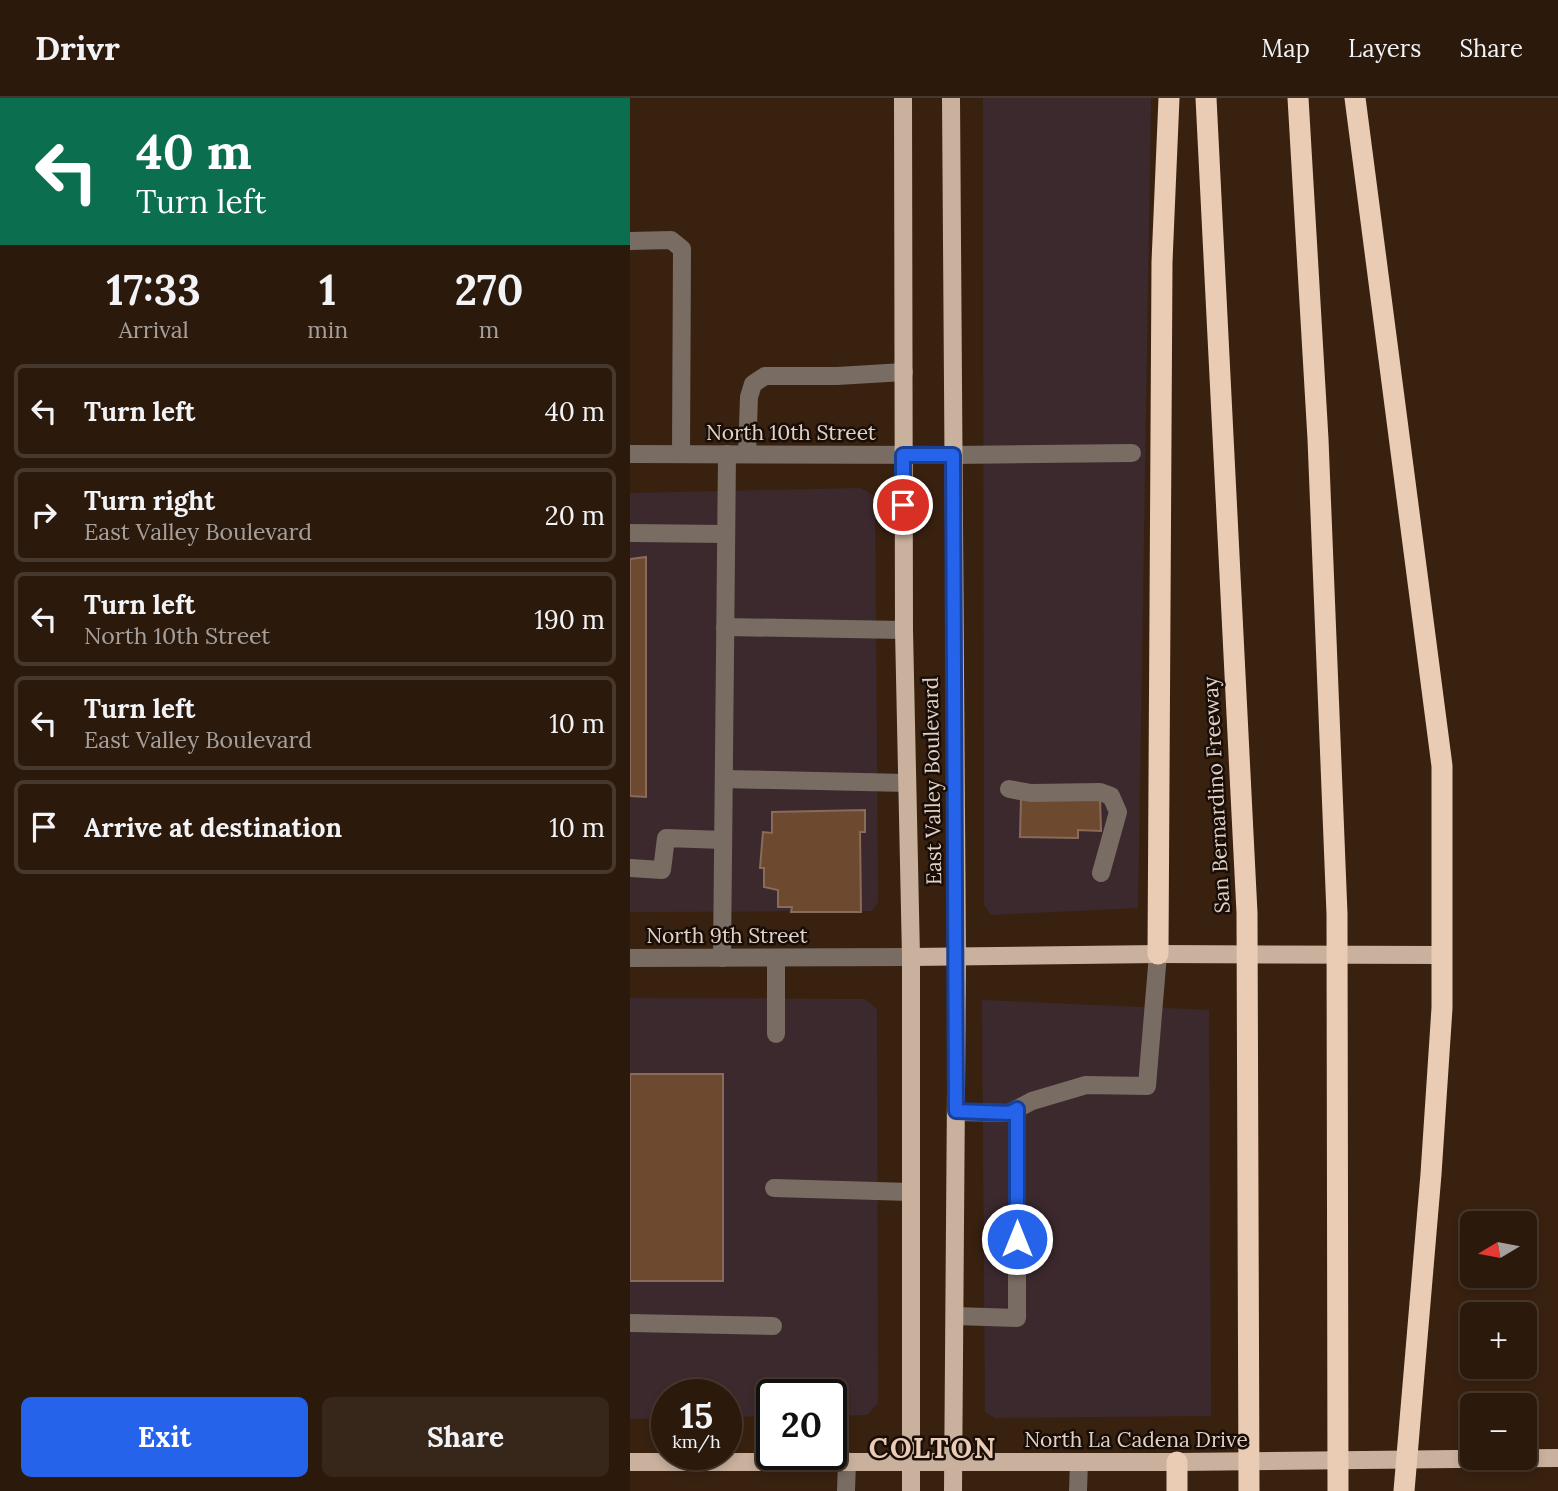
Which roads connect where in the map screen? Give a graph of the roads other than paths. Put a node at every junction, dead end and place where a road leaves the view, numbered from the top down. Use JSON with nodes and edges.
{"nodes":[{"id":1,"x":903,"y":98,"type":"edge"},
{"id":2,"x":951,"y":98,"type":"edge"},
{"id":3,"x":1169,"y":98,"type":"edge"},
{"id":4,"x":1206,"y":98,"type":"edge"},
{"id":5,"x":1298,"y":98,"type":"edge"},
{"id":6,"x":1354,"y":98,"type":"edge"},
{"id":7,"x":630,"y":241,"type":"edge"},
{"id":8,"x":904,"y":372,"type":"junction"},
{"id":9,"x":1132,"y":453,"type":"dead end"},
{"id":10,"x":630,"y":454,"type":"edge"},
{"id":11,"x":681,"y":454,"type":"junction"},
{"id":12,"x":727,"y":454,"type":"junction"},
{"id":13,"x":747,"y":454,"type":"junction"},
{"id":14,"x":903,"y":455,"type":"junction"},
{"id":15,"x":953,"y":455,"type":"junction"},
{"id":16,"x":630,"y":533,"type":"edge"},
{"id":17,"x":726,"y":534,"type":"junction"},
{"id":18,"x":725,"y":627,"type":"junction"},
{"id":19,"x":904,"y":631,"type":"junction"},
{"id":20,"x":724,"y":779,"type":"junction"},
{"id":21,"x":907,"y":783,"type":"junction"},
{"id":22,"x":1009,"y":789,"type":"dead end"},
{"id":23,"x":723,"y":840,"type":"junction"},
{"id":24,"x":630,"y":868,"type":"edge"},
{"id":25,"x":1101,"y":873,"type":"dead end"},
{"id":26,"x":1158,"y":954,"type":"junction"},
{"id":27,"x":1440,"y":955,"type":"junction"},
{"id":28,"x":911,"y":957,"type":"junction"},
{"id":29,"x":957,"y":957,"type":"junction"},
{"id":30,"x":630,"y":958,"type":"edge"},
{"id":31,"x":722,"y":958,"type":"junction"},
{"id":32,"x":776,"y":958,"type":"junction"},
{"id":33,"x":776,"y":1034,"type":"dead end"},
{"id":34,"x":1017,"y":1109,"type":"junction"},
{"id":35,"x":956,"y":1111,"type":"junction"},
{"id":36,"x":774,"y":1188,"type":"dead end"},
{"id":37,"x":910,"y":1192,"type":"junction"},
{"id":38,"x":955,"y":1316,"type":"junction"},
{"id":39,"x":630,"y":1324,"type":"edge"},
{"id":40,"x":773,"y":1326,"type":"dead end"},
{"id":41,"x":756,"y":1458,"type":"edge"},
{"id":42,"x":1558,"y":1458,"type":"edge"},
{"id":43,"x":847,"y":1461,"type":"edge"},
{"id":44,"x":630,"y":1462,"type":"edge"},
{"id":45,"x":910,"y":1462,"type":"junction"},
{"id":46,"x":1079,"y":1462,"type":"junction"},
{"id":47,"x":1177,"y":1462,"type":"junction"},
{"id":48,"x":954,"y":1463,"type":"junction"},
{"id":49,"x":847,"y":1470,"type":"edge"},
{"id":50,"x":1404,"y":1490,"type":"edge"},
{"id":51,"x":846,"y":1491,"type":"edge"},
{"id":52,"x":911,"y":1491,"type":"edge"},
{"id":53,"x":953,"y":1491,"type":"edge"},
{"id":54,"x":1078,"y":1491,"type":"edge"},
{"id":55,"x":1177,"y":1491,"type":"edge"},
{"id":56,"x":1249,"y":1491,"type":"edge"},
{"id":57,"x":1338,"y":1491,"type":"edge"}],
"edges":[{"from":1,"to":8,"type":"main road","name":"East Valley Boulevard"},
{"from":2,"to":15,"type":"main road","name":"East Valley Boulevard"},
{"from":3,"to":26,"type":"highway"},
{"from":4,"to":56,"type":"highway","name":"San Bernardino Freeway"},
{"from":5,"to":57,"type":"highway"},
{"from":6,"to":27,"type":"highway"},
{"from":7,"to":11,"type":"street"},
{"from":8,"to":13,"type":"street"},
{"from":8,"to":14,"type":"main road","name":"East Valley Boulevard"},
{"from":9,"to":15,"type":"street","name":"North 10th Street"},
{"from":10,"to":11,"type":"street","name":"North 10th Street"},
{"from":11,"to":12,"type":"street","name":"North 10th Street"},
{"from":12,"to":13,"type":"street","name":"North 10th Street"},
{"from":12,"to":17,"type":"street"},
{"from":13,"to":14,"type":"street","name":"North 10th Street"},
{"from":14,"to":15,"type":"street","name":"North 10th Street"},
{"from":14,"to":19,"type":"main road","name":"East Valley Boulevard"},
{"from":15,"to":29,"type":"main road","name":"East Valley Boulevard"},
{"from":16,"to":17,"type":"street"},
{"from":17,"to":18,"type":"street"},
{"from":18,"to":19,"type":"street"},
{"from":18,"to":20,"type":"street"},
{"from":19,"to":21,"type":"main road","name":"East Valley Boulevard"},
{"from":20,"to":21,"type":"street"},
{"from":20,"to":23,"type":"street"},
{"from":21,"to":28,"type":"main road","name":"East Valley Boulevard"},
{"from":22,"to":25,"type":"street"},
{"from":23,"to":24,"type":"street"},
{"from":23,"to":31,"type":"street"},
{"from":26,"to":27,"type":"main road"},
{"from":26,"to":29,"type":"main road"},
{"from":26,"to":34,"type":"street"},
{"from":27,"to":50,"type":"highway"},
{"from":28,"to":29,"type":"main road"},
{"from":28,"to":32,"type":"street","name":"North 9th Street"},
{"from":28,"to":37,"type":"main road","name":"East Valley Boulevard"},
{"from":29,"to":35,"type":"main road","name":"East Valley Boulevard"},
{"from":30,"to":31,"type":"street","name":"North 9th Street"},
{"from":31,"to":32,"type":"street","name":"North 9th Street"},
{"from":32,"to":33,"type":"street"},
{"from":34,"to":35,"type":"street"},
{"from":34,"to":38,"type":"street"},
{"from":35,"to":38,"type":"main road","name":"East Valley Boulevard"},
{"from":36,"to":37,"type":"street"},
{"from":37,"to":45,"type":"main road","name":"East Valley Boulevard"},
{"from":38,"to":48,"type":"main road","name":"East Valley Boulevard"},
{"from":39,"to":40,"type":"street"},
{"from":41,"to":44,"type":"main road","name":"North La Cadena Drive"},
{"from":42,"to":47,"type":"main road","name":"North La Cadena Drive"},
{"from":43,"to":45,"type":"main road","name":"North La Cadena Drive"},
{"from":45,"to":48,"type":"main road","name":"North La Cadena Drive"},
{"from":45,"to":52,"type":"main road","name":"East Valley Boulevard"},
{"from":46,"to":47,"type":"main road","name":"North La Cadena Drive"},
{"from":46,"to":48,"type":"main road","name":"North La Cadena Drive"},
{"from":46,"to":54,"type":"street"},
{"from":47,"to":55,"type":"highway"},
{"from":48,"to":53,"type":"main road","name":"East Valley Boulevard"},
{"from":49,"to":51,"type":"street"}]}
